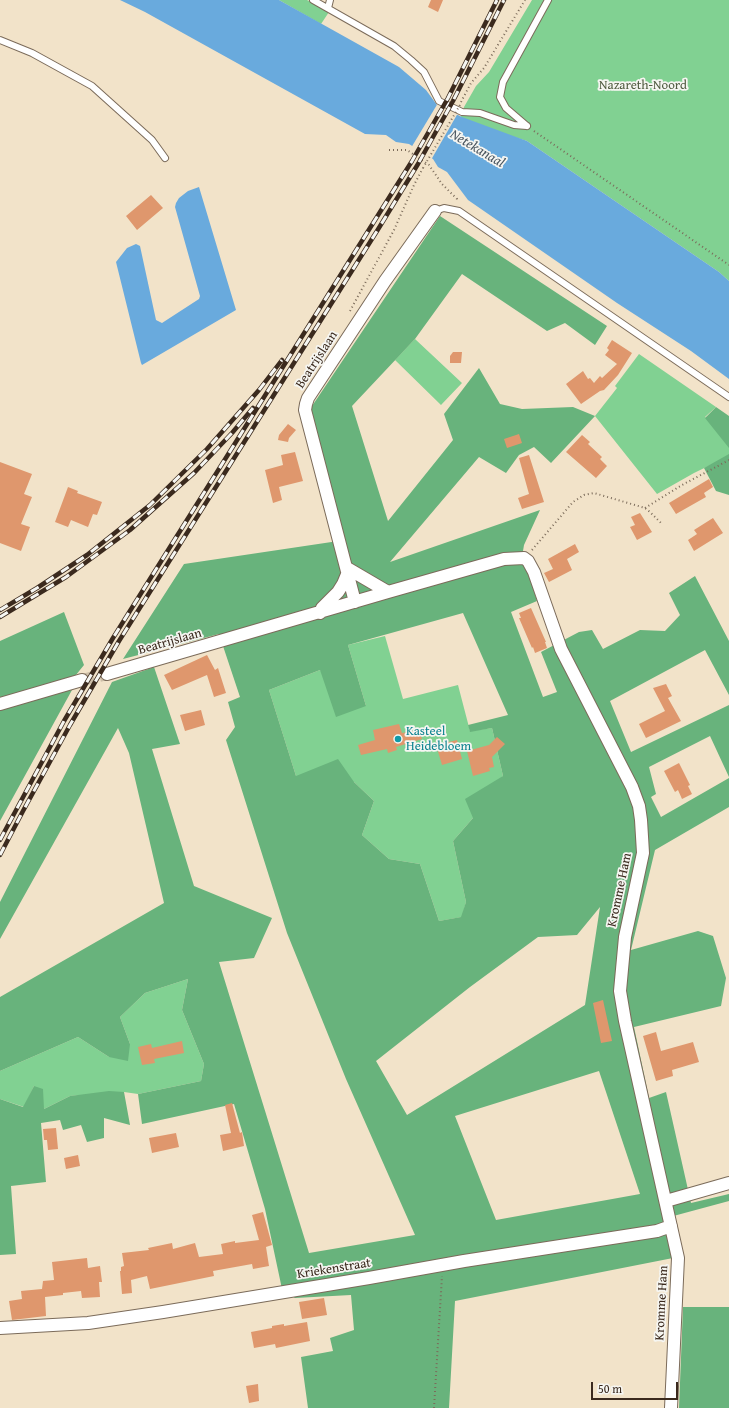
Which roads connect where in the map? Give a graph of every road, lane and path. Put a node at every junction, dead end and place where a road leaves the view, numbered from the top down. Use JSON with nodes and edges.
{"nodes":[{"id":1,"x":313,"y":0,"type":"edge"},
{"id":2,"x":330,"y":0,"type":"edge"},
{"id":3,"x":525,"y":0,"type":"edge"},
{"id":4,"x":548,"y":0,"type":"edge"},
{"id":5,"x":328,"y":8,"type":"junction"},
{"id":6,"x":0,"y":40,"type":"edge"},
{"id":7,"x":527,"y":126,"type":"junction"},
{"id":8,"x":389,"y":150,"type":"dead end"},
{"id":9,"x":165,"y":158,"type":"dead end"},
{"id":10,"x":435,"y":211,"type":"joint"},
{"id":11,"x":460,"y":211,"type":"junction"},
{"id":12,"x":729,"y":265,"type":"edge"},
{"id":13,"x":347,"y":317,"type":"dead end"},
{"id":14,"x":729,"y":397,"type":"edge"},
{"id":15,"x":729,"y":460,"type":"edge"},
{"id":16,"x":645,"y":508,"type":"junction"},
{"id":17,"x":661,"y":523,"type":"dead end"},
{"id":18,"x":524,"y":558,"type":"junction"},
{"id":19,"x":347,"y":570,"type":"junction"},
{"id":20,"x":388,"y":592,"type":"junction"},
{"id":21,"x":355,"y":602,"type":"junction"},
{"id":22,"x":320,"y":613,"type":"junction"},
{"id":23,"x":107,"y":674,"type":"tunnel mouth"},
{"id":24,"x":82,"y":680,"type":"tunnel mouth"},
{"id":25,"x":0,"y":704,"type":"edge"},
{"id":26,"x":729,"y":1183,"type":"edge"},
{"id":27,"x":666,"y":1201,"type":"junction"},
{"id":28,"x":671,"y":1226,"type":"junction"},
{"id":29,"x":442,"y":1264,"type":"junction"},
{"id":30,"x":0,"y":1328,"type":"edge"},
{"id":31,"x":434,"y":1408,"type":"edge"},
{"id":32,"x":671,"y":1408,"type":"edge"}],
"edges":[{"from":1,"to":5,"type":"lane"},
{"from":2,"to":5,"type":"lane"},
{"from":3,"to":13,"type":"path","bridge":true},
{"from":4,"to":7,"type":"lane"},
{"from":5,"to":7,"type":"lane"},
{"from":6,"to":9,"type":"lane"},
{"from":7,"to":12,"type":"path"},
{"from":8,"to":11,"type":"path"},
{"from":10,"to":11,"type":"lane"},
{"from":10,"to":19,"type":"street","name":"Beatrijslaan"},
{"from":11,"to":14,"type":"lane"},
{"from":15,"to":16,"type":"path"},
{"from":16,"to":17,"type":"path"},
{"from":16,"to":18,"type":"path"},
{"from":18,"to":20,"type":"street","name":"Beatrijslaan"},
{"from":18,"to":27,"type":"street","name":"Kromme Ham"},
{"from":19,"to":20,"type":"street"},
{"from":19,"to":21,"type":"street","name":"Beatrijslaan"},
{"from":19,"to":22,"type":"street"},
{"from":20,"to":21,"type":"street","name":"Beatrijslaan"},
{"from":21,"to":22,"type":"street","name":"Beatrijslaan"},
{"from":22,"to":23,"type":"street","name":"Beatrijslaan"},
{"from":24,"to":25,"type":"street"},
{"from":26,"to":27,"type":"street"},
{"from":27,"to":28,"type":"street","name":"Kromme Ham"},
{"from":28,"to":29,"type":"street","name":"Kriekenstraat"},
{"from":28,"to":32,"type":"street","name":"Kromme Ham"},
{"from":29,"to":30,"type":"street","name":"Kriekenstraat"},
{"from":29,"to":31,"type":"path"}]}
